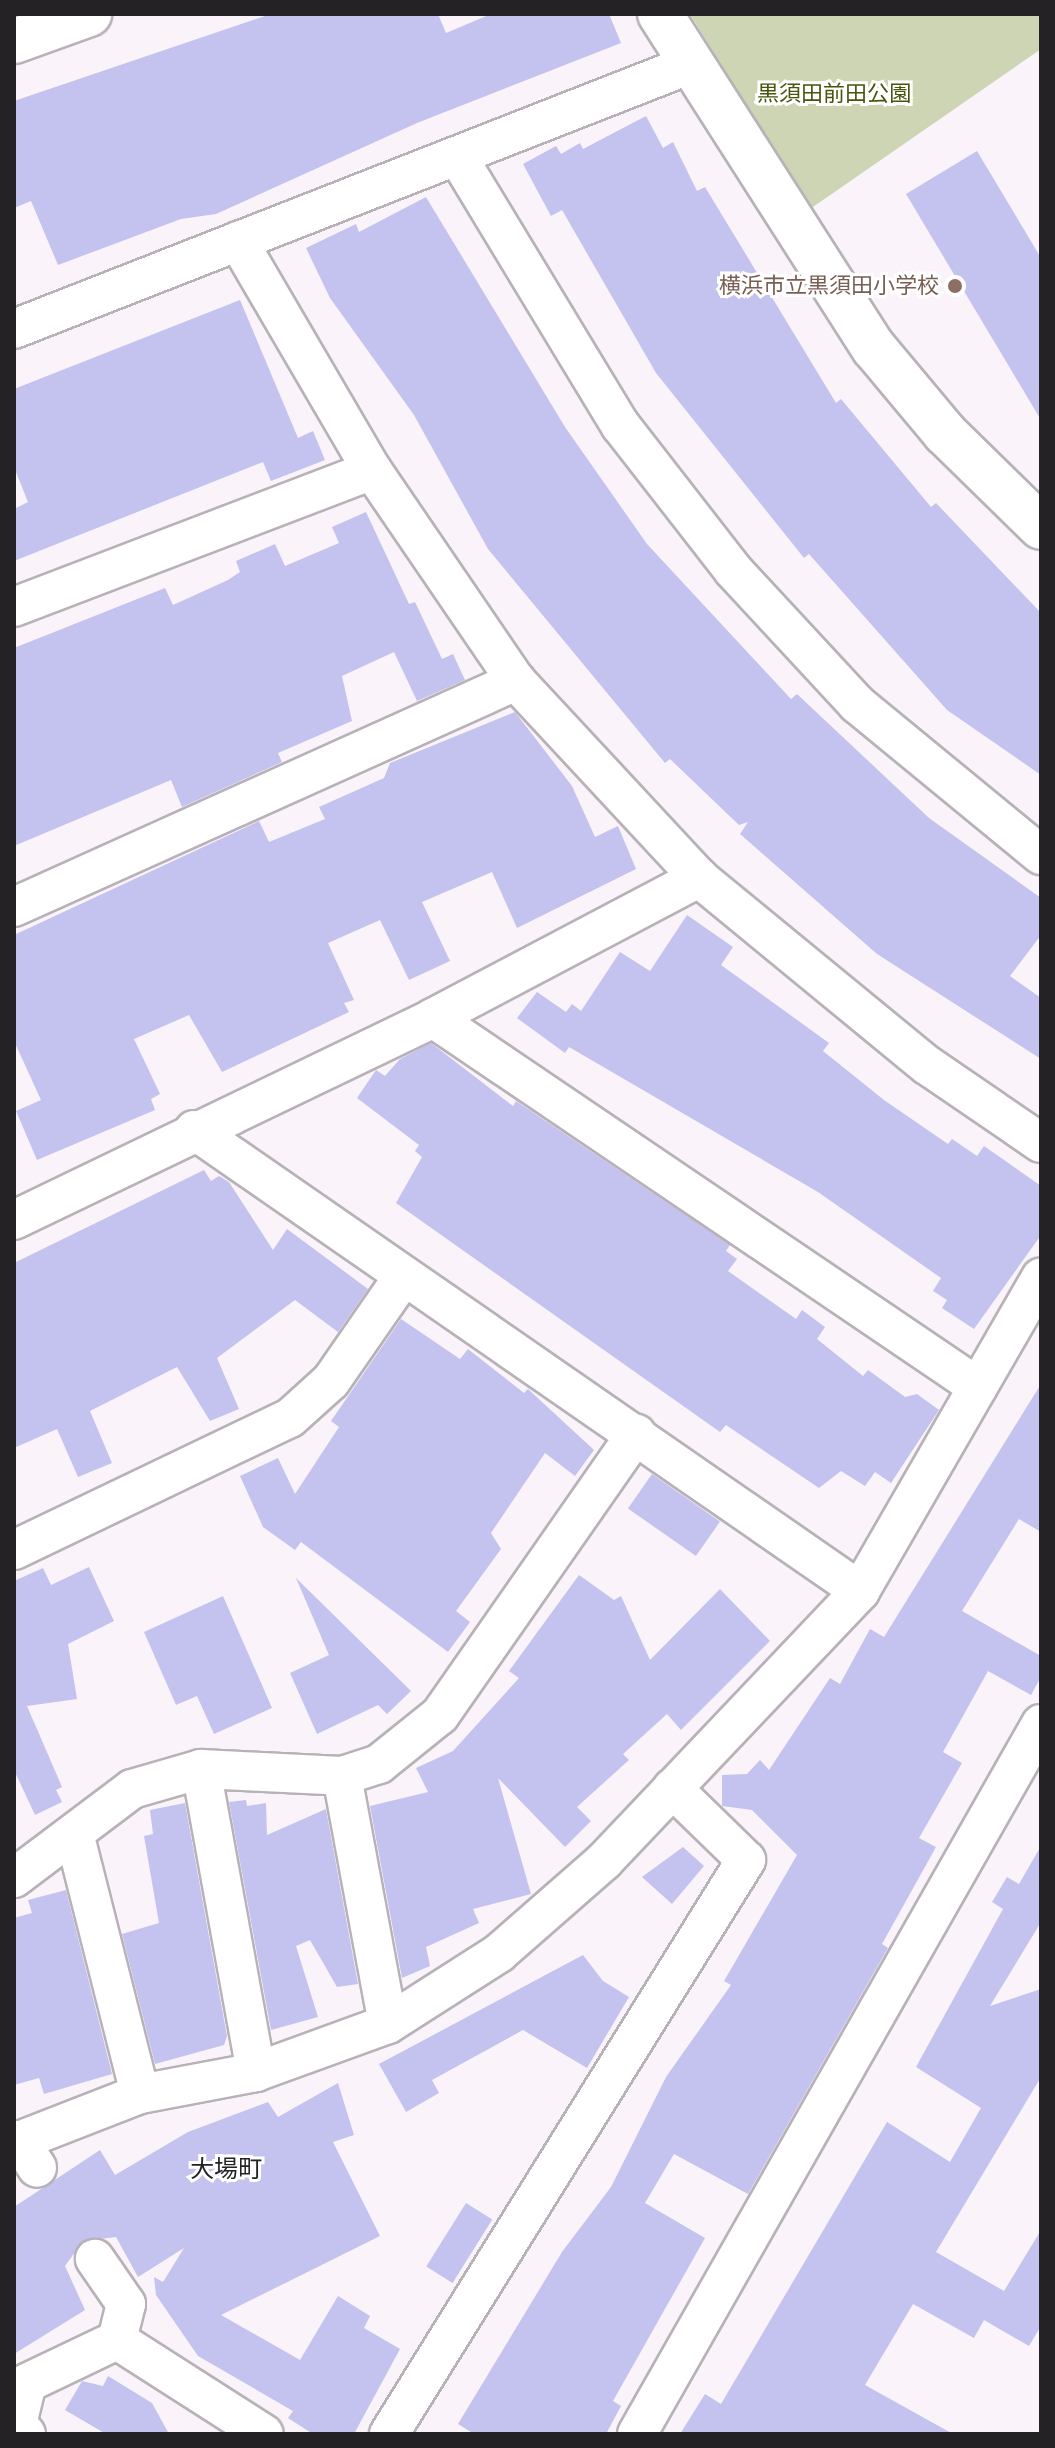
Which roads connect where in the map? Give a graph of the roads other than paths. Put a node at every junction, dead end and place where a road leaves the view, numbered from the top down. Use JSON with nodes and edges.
{"nodes":[{"id":1,"x":89,"y":14,"type":"edge"},
{"id":2,"x":660,"y":14,"type":"edge"},
{"id":3,"x":14,"y":41,"type":"edge"},
{"id":4,"x":691,"y":64,"type":"junction"},
{"id":5,"x":459,"y":159,"type":"junction"},
{"id":6,"x":238,"y":241,"type":"junction"},
{"id":7,"x":14,"y":329,"type":"edge"},
{"id":8,"x":372,"y":470,"type":"junction"},
{"id":9,"x":1041,"y":527,"type":"edge"},
{"id":10,"x":14,"y":607,"type":"edge"},
{"id":11,"x":516,"y":681,"type":"junction"},
{"id":12,"x":1041,"y":855,"type":"edge"},
{"id":13,"x":699,"y":878,"type":"junction"},
{"id":14,"x":14,"y":907,"type":"edge"},
{"id":15,"x":433,"y":1018,"type":"junction"},
{"id":16,"x":194,"y":1130,"type":"junction"},
{"id":17,"x":1041,"y":1143,"type":"edge"},
{"id":18,"x":14,"y":1220,"type":"edge"},
{"id":19,"x":403,"y":1277,"type":"junction"},
{"id":20,"x":1041,"y":1278,"type":"edge"},
{"id":21,"x":978,"y":1387,"type":"junction"},
{"id":22,"x":636,"y":1434,"type":"junction"},
{"id":23,"x":14,"y":1550,"type":"edge"},
{"id":24,"x":860,"y":1591,"type":"junction"},
{"id":25,"x":1041,"y":1724,"type":"edge"},
{"id":26,"x":201,"y":1769,"type":"junction"},
{"id":27,"x":342,"y":1776,"type":"junction"},
{"id":28,"x":672,"y":1788,"type":"junction"},
{"id":29,"x":75,"y":1837,"type":"junction"},
{"id":30,"x":14,"y":1878,"type":"edge"},
{"id":31,"x":388,"y":2024,"type":"junction"},
{"id":32,"x":256,"y":2072,"type":"junction"},
{"id":33,"x":140,"y":2094,"type":"junction"},
{"id":34,"x":23,"y":2150,"type":"edge"},
{"id":35,"x":95,"y":2259,"type":"dead end"},
{"id":36,"x":117,"y":2340,"type":"junction"},
{"id":37,"x":26,"y":2434,"type":"edge"},
{"id":38,"x":264,"y":2434,"type":"edge"},
{"id":39,"x":389,"y":2434,"type":"edge"},
{"id":40,"x":637,"y":2434,"type":"edge"}],
"edges":[{"from":1,"to":3,"type":"street"},
{"from":2,"to":4,"type":"street"},
{"from":4,"to":5,"type":"street"},
{"from":4,"to":9,"type":"street"},
{"from":5,"to":6,"type":"street"},
{"from":5,"to":12,"type":"street"},
{"from":6,"to":7,"type":"street"},
{"from":6,"to":8,"type":"street"},
{"from":8,"to":10,"type":"street"},
{"from":8,"to":11,"type":"street"},
{"from":11,"to":13,"type":"street"},
{"from":11,"to":14,"type":"street"},
{"from":13,"to":15,"type":"street"},
{"from":13,"to":17,"type":"street"},
{"from":15,"to":16,"type":"street"},
{"from":15,"to":21,"type":"street"},
{"from":16,"to":18,"type":"street"},
{"from":16,"to":19,"type":"street"},
{"from":19,"to":22,"type":"street"},
{"from":19,"to":23,"type":"street"},
{"from":20,"to":21,"type":"street"},
{"from":21,"to":24,"type":"street"},
{"from":22,"to":24,"type":"street"},
{"from":22,"to":27,"type":"street"},
{"from":24,"to":28,"type":"street"},
{"from":25,"to":40,"type":"street"},
{"from":26,"to":27,"type":"street"},
{"from":26,"to":29,"type":"street"},
{"from":26,"to":32,"type":"street"},
{"from":27,"to":31,"type":"street"},
{"from":28,"to":31,"type":"street"},
{"from":28,"to":39,"type":"street"},
{"from":29,"to":30,"type":"street"},
{"from":29,"to":33,"type":"street"},
{"from":31,"to":32,"type":"street"},
{"from":32,"to":33,"type":"street"},
{"from":33,"to":34,"type":"street"},
{"from":35,"to":36,"type":"street"},
{"from":36,"to":37,"type":"street"},
{"from":36,"to":38,"type":"street"}]}
